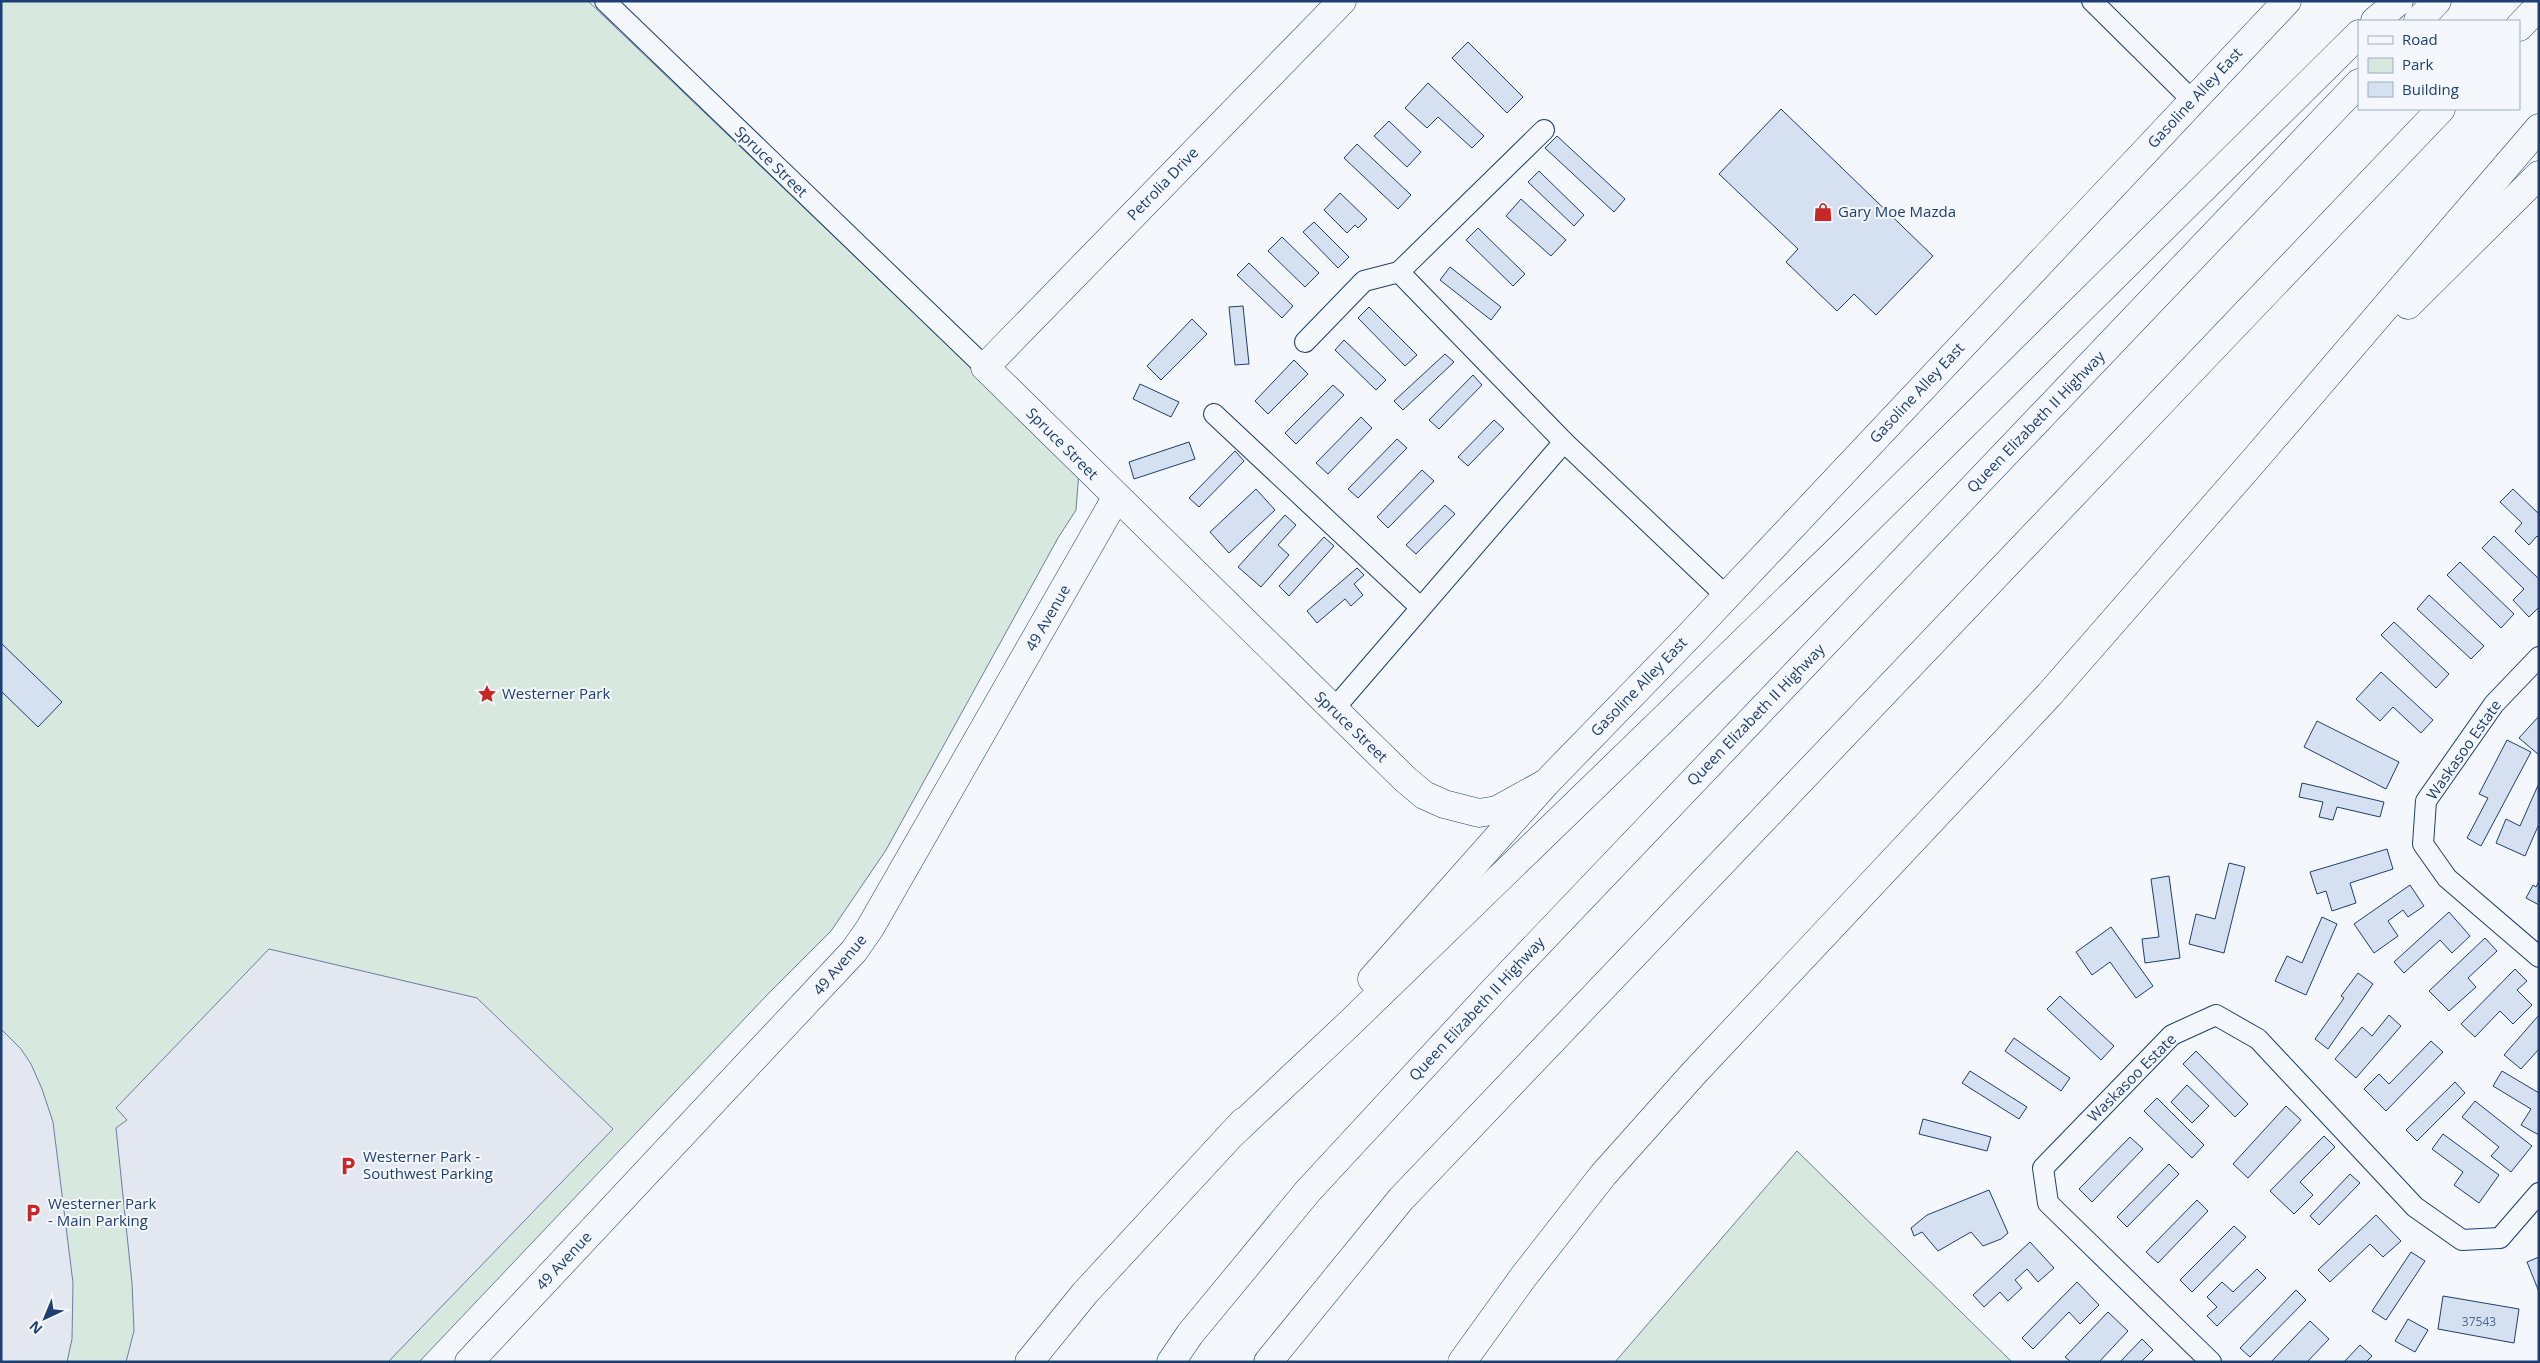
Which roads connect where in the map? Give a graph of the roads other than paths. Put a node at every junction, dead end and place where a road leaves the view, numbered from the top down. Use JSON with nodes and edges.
{"nodes":[{"id":1,"x":604,"y":1,"type":"edge"},
{"id":2,"x":1342,"y":1,"type":"edge"},
{"id":3,"x":2092,"y":1,"type":"edge"},
{"id":4,"x":2287,"y":1,"type":"edge"},
{"id":5,"x":2399,"y":1,"type":"edge"},
{"id":6,"x":2437,"y":1,"type":"edge"},
{"id":7,"x":2539,"y":6,"type":"edge"},
{"id":8,"x":2376,"y":20,"type":"edge"},
{"id":9,"x":2419,"y":20,"type":"edge"},
{"id":10,"x":2520,"y":26,"type":"edge"},
{"id":11,"x":2358,"y":35,"type":"edge"},
{"id":12,"x":2358,"y":84,"type":"edge"},
{"id":13,"x":2193,"y":101,"type":"junction"},
{"id":14,"x":2440,"y":110,"type":"edge"},
{"id":15,"x":2539,"y":128,"type":"edge"},
{"id":16,"x":1544,"y":130,"type":"dead end"},
{"id":17,"x":2539,"y":175,"type":"edge"},
{"id":18,"x":1399,"y":272,"type":"junction"},
{"id":19,"x":1305,"y":342,"type":"dead end"},
{"id":20,"x":985,"y":367,"type":"junction"},
{"id":21,"x":1214,"y":414,"type":"dead end"},
{"id":22,"x":1564,"y":442,"type":"junction"},
{"id":23,"x":2257,"y":457,"type":"junction"},
{"id":24,"x":1116,"y":498,"type":"junction"},
{"id":25,"x":1726,"y":596,"type":"junction"},
{"id":26,"x":1420,"y":607,"type":"junction"},
{"id":27,"x":2539,"y":657,"type":"edge"},
{"id":28,"x":1333,"y":710,"type":"junction"},
{"id":29,"x":1546,"y":783,"type":"junction"},
{"id":30,"x":2539,"y":957,"type":"edge"},
{"id":31,"x":1231,"y":1135,"type":"junction"},
{"id":32,"x":2539,"y":1193,"type":"edge"},
{"id":33,"x":469,"y":1362,"type":"edge"},
{"id":34,"x":1029,"y":1362,"type":"edge"},
{"id":35,"x":1171,"y":1362,"type":"edge"},
{"id":36,"x":1268,"y":1362,"type":"edge"},
{"id":37,"x":1462,"y":1362,"type":"edge"},
{"id":38,"x":2211,"y":1362,"type":"edge"}],
"edges":[{"from":1,"to":20,"type":"street","name":"Spruce Street"},
{"from":2,"to":20,"type":"main road","name":"Petrolia Drive"},
{"from":3,"to":13,"type":"street"},
{"from":4,"to":13,"type":"main road","name":"Gasoline Alley East"},
{"from":5,"to":8,"type":"main road"},
{"from":6,"to":9,"type":"main road"},
{"from":7,"to":10,"type":"main road"},
{"from":11,"to":31,"type":"main road"},
{"from":12,"to":35,"type":"main road","name":"Queen Elizabeth II Highway"},
{"from":13,"to":25,"type":"main road","name":"Gasoline Alley East"},
{"from":14,"to":36,"type":"main road"},
{"from":15,"to":23,"type":"main road"},
{"from":16,"to":18,"type":"street"},
{"from":17,"to":23,"type":"main road"},
{"from":18,"to":19,"type":"street"},
{"from":18,"to":22,"type":"street"},
{"from":20,"to":24,"type":"main road","name":"Spruce Street"},
{"from":21,"to":26,"type":"street"},
{"from":22,"to":25,"type":"street"},
{"from":22,"to":26,"type":"street"},
{"from":23,"to":37,"type":"main road"},
{"from":24,"to":28,"type":"main road","name":"Spruce Street"},
{"from":24,"to":33,"type":"main road","name":"49 Avenue"},
{"from":25,"to":29,"type":"main road","name":"Gasoline Alley East"},
{"from":26,"to":28,"type":"street"},
{"from":27,"to":30,"type":"street","name":"Waskasoo Estate"},
{"from":28,"to":29,"type":"main road","name":"Spruce Street"},
{"from":29,"to":31,"type":"main road","name":"Gasoline Alley East"},
{"from":31,"to":34,"type":"main road"},
{"from":32,"to":38,"type":"street","name":"Waskasoo Estate"}]}
